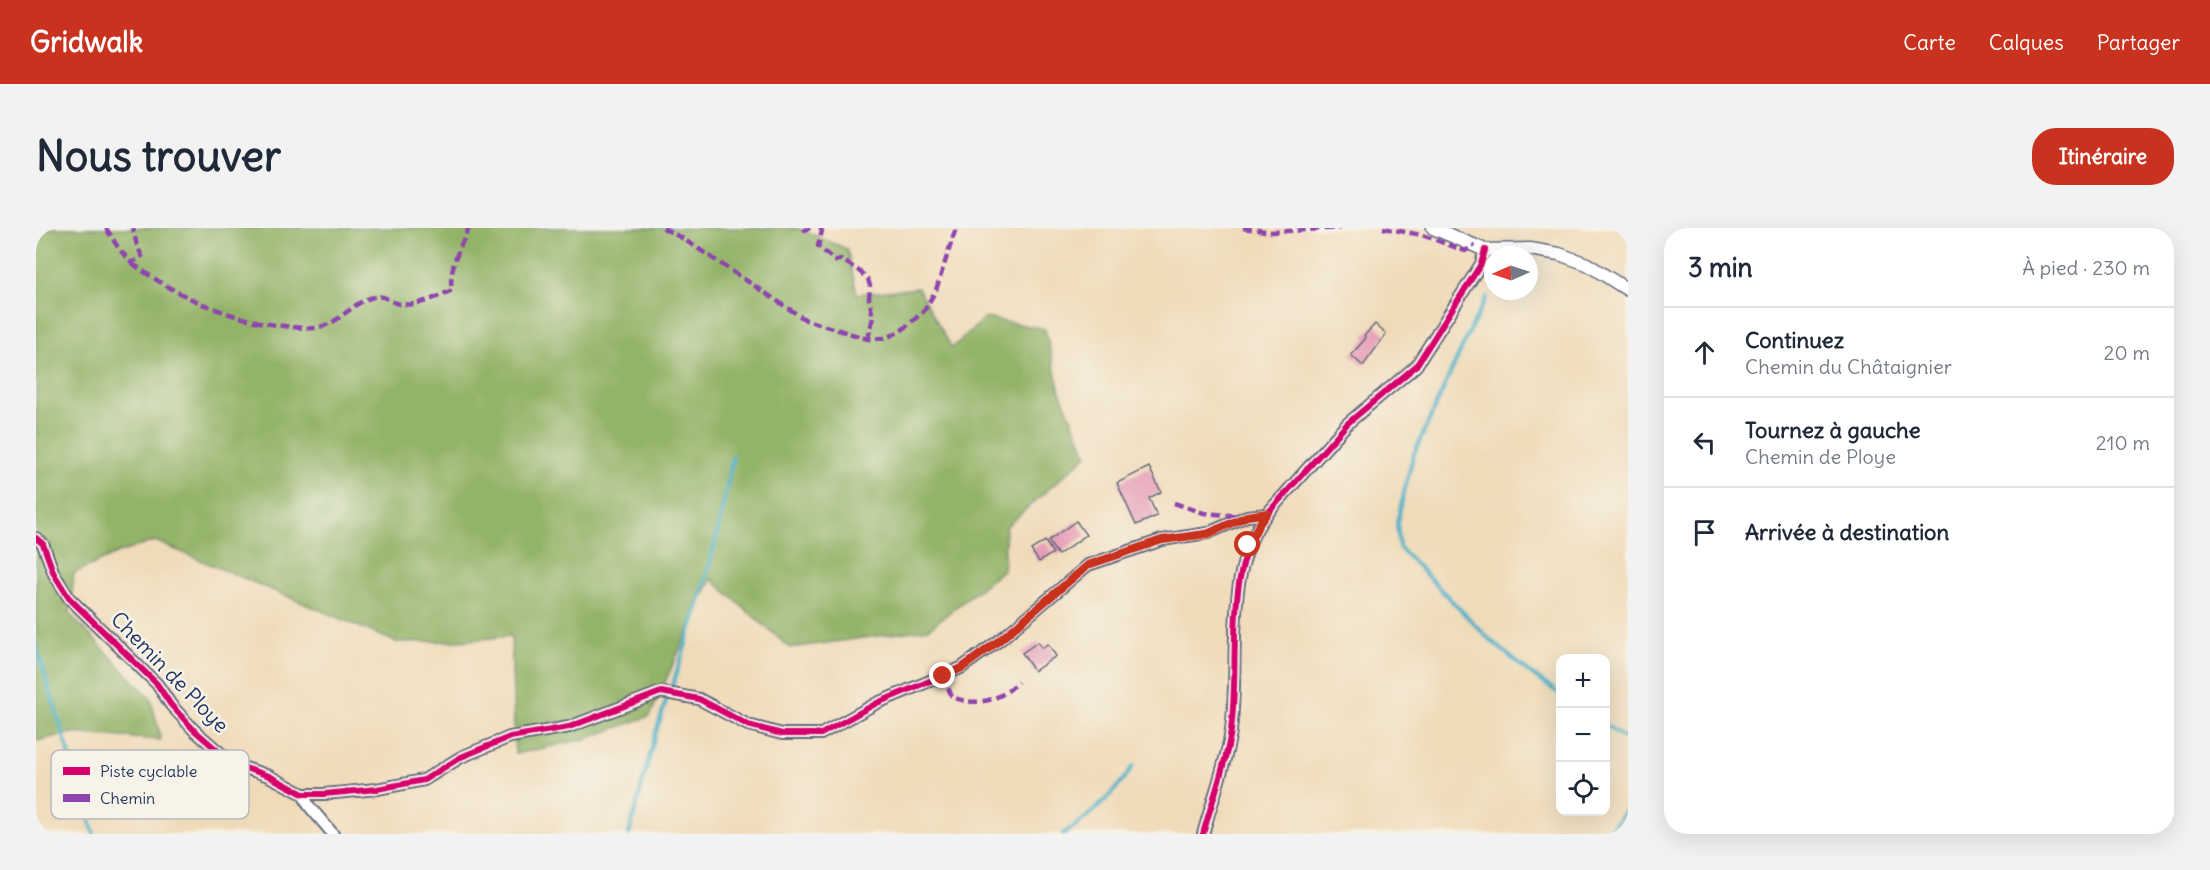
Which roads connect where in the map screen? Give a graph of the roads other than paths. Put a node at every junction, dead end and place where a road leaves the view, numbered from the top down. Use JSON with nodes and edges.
{"nodes":[{"id":1,"x":1433,"y":228,"type":"edge"},
{"id":2,"x":1484,"y":250,"type":"edge"},
{"id":3,"x":1538,"y":250,"type":"edge"},
{"id":4,"x":1484,"y":254,"type":"edge"},
{"id":5,"x":1628,"y":290,"type":"edge"},
{"id":6,"x":1267,"y":513,"type":"junction"},
{"id":7,"x":36,"y":538,"type":"edge"},
{"id":8,"x":217,"y":750,"type":"edge"},
{"id":9,"x":249,"y":769,"type":"edge"},
{"id":10,"x":303,"y":794,"type":"junction"},
{"id":11,"x":333,"y":834,"type":"edge"},
{"id":12,"x":1203,"y":834,"type":"edge"}],
"edges":[{"from":1,"to":2,"type":"street"},
{"from":3,"to":5,"type":"street"},
{"from":4,"to":6,"type":"street"},
{"from":6,"to":10,"type":"street","name":"Chemin de Ploye"},
{"from":6,"to":12,"type":"street"},
{"from":7,"to":8,"type":"street","name":"Chemin de Ploye"},
{"from":9,"to":10,"type":"street","name":"Chemin de Ploye"},
{"from":10,"to":11,"type":"street"}]}
